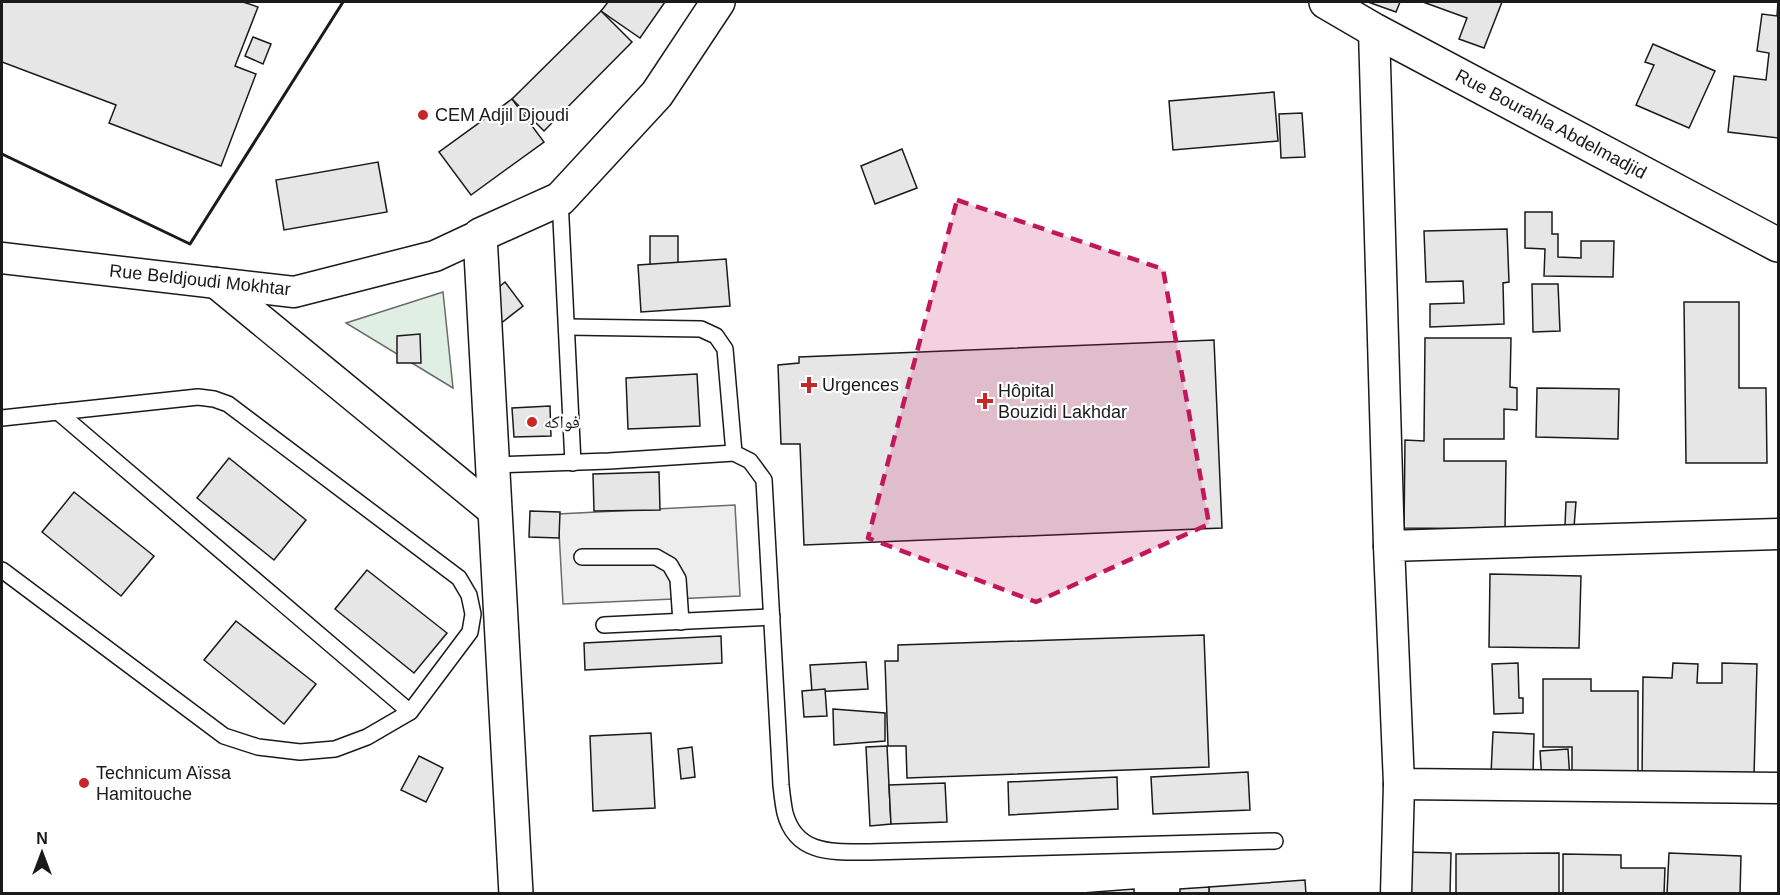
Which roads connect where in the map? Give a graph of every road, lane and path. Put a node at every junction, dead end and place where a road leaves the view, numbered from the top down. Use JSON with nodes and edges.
{"nodes":[{"id":1,"x":718,"y":2,"type":"edge"},
{"id":2,"x":1326,"y":2,"type":"edge"},
{"id":3,"x":1374,"y":30,"type":"junction"},
{"id":4,"x":560,"y":199,"type":"junction"},
{"id":5,"x":480,"y":235,"type":"junction"},
{"id":6,"x":1779,"y":245,"type":"edge"},
{"id":7,"x":2,"y":258,"type":"edge"},
{"id":8,"x":216,"y":283,"type":"junction"},
{"id":9,"x":567,"y":327,"type":"junction"},
{"id":10,"x":58,"y":412,"type":"junction"},
{"id":11,"x":2,"y":418,"type":"edge"},
{"id":12,"x":734,"y":453,"type":"junction"},
{"id":13,"x":573,"y":462,"type":"junction"},
{"id":14,"x":494,"y":465,"type":"junction"},
{"id":15,"x":496,"y":513,"type":"junction"},
{"id":16,"x":1779,"y":534,"type":"edge"},
{"id":17,"x":1389,"y":546,"type":"junction"},
{"id":18,"x":582,"y":557,"type":"dead end"},
{"id":19,"x":2,"y":570,"type":"edge"},
{"id":20,"x":772,"y":617,"type":"junction"},
{"id":21,"x":681,"y":622,"type":"junction"},
{"id":22,"x":604,"y":625,"type":"dead end"},
{"id":23,"x":410,"y":712,"type":"junction"},
{"id":24,"x":1399,"y":784,"type":"junction"},
{"id":25,"x":1779,"y":788,"type":"edge"},
{"id":26,"x":1275,"y":842,"type":"dead end"},
{"id":27,"x":516,"y":894,"type":"edge"},
{"id":28,"x":1396,"y":894,"type":"edge"}],
"edges":[{"from":1,"to":4,"type":"street","name":"Rue Beldjoudi Mokhtar"},
{"from":2,"to":3,"type":"street","name":"Rue Bourahla Abdelmadjid"},
{"from":3,"to":6,"type":"street","name":"Rue Bourahla Abdelmadjid"},
{"from":3,"to":17,"type":"street"},
{"from":4,"to":5,"type":"street","name":"Rue Beldjoudi Mokhtar"},
{"from":4,"to":9,"type":"lane"},
{"from":5,"to":8,"type":"street","name":"Rue Beldjoudi Mokhtar"},
{"from":5,"to":14,"type":"street"},
{"from":7,"to":8,"type":"street","name":"Rue Beldjoudi Mokhtar"},
{"from":8,"to":15,"type":"street"},
{"from":9,"to":12,"type":"lane"},
{"from":9,"to":13,"type":"lane"},
{"from":10,"to":11,"type":"lane"},
{"from":10,"to":23,"type":"lane"},
{"from":10,"to":23,"type":"lane"},
{"from":12,"to":13,"type":"lane"},
{"from":12,"to":20,"type":"lane"},
{"from":13,"to":14,"type":"lane"},
{"from":14,"to":15,"type":"street"},
{"from":15,"to":27,"type":"street"},
{"from":16,"to":17,"type":"street"},
{"from":17,"to":24,"type":"street"},
{"from":18,"to":21,"type":"lane"},
{"from":19,"to":23,"type":"lane"},
{"from":20,"to":21,"type":"lane"},
{"from":20,"to":26,"type":"lane"},
{"from":21,"to":22,"type":"lane"},
{"from":24,"to":25,"type":"street"},
{"from":24,"to":28,"type":"street"}]}
